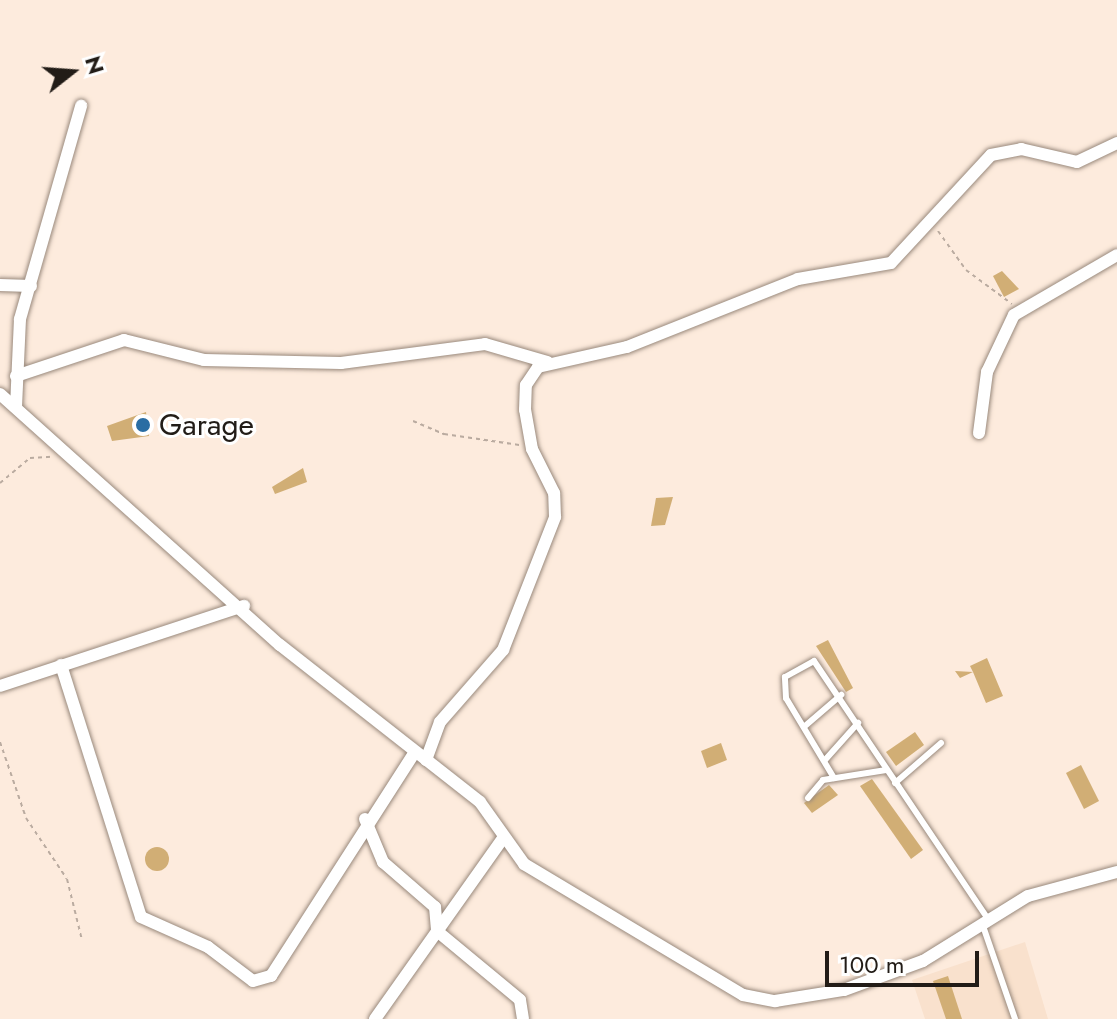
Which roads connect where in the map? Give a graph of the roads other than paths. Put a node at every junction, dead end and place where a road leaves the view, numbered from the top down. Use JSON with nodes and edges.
{"nodes":[{"id":1,"x":81,"y":106,"type":"dead end"},
{"id":2,"x":1117,"y":143,"type":"edge"},
{"id":3,"x":1117,"y":255,"type":"edge"},
{"id":4,"x":0,"y":285,"type":"edge"},
{"id":5,"x":31,"y":286,"type":"junction"},
{"id":6,"x":547,"y":362,"type":"junction"},
{"id":7,"x":16,"y":376,"type":"junction"},
{"id":8,"x":0,"y":394,"type":"edge"},
{"id":9,"x":16,"y":407,"type":"junction"},
{"id":10,"x":979,"y":433,"type":"dead end"},
{"id":11,"x":244,"y":606,"type":"junction"},
{"id":12,"x":61,"y":665,"type":"junction"},
{"id":13,"x":0,"y":686,"type":"edge"},
{"id":14,"x":841,"y":695,"type":"junction"},
{"id":15,"x":858,"y":723,"type":"junction"},
{"id":16,"x":805,"y":726,"type":"junction"},
{"id":17,"x":941,"y":743,"type":"dead end"},
{"id":18,"x":415,"y":752,"type":"junction"},
{"id":19,"x":426,"y":760,"type":"junction"},
{"id":20,"x":825,"y":760,"type":"junction"},
{"id":21,"x":886,"y":770,"type":"junction"},
{"id":22,"x":834,"y":778,"type":"junction"},
{"id":23,"x":895,"y":783,"type":"junction"},
{"id":24,"x":808,"y":798,"type":"dead end"},
{"id":25,"x":365,"y":819,"type":"junction"},
{"id":26,"x":504,"y":837,"type":"junction"},
{"id":27,"x":1117,"y":872,"type":"edge"},
{"id":28,"x":985,"y":921,"type":"junction"},
{"id":29,"x":437,"y":931,"type":"junction"},
{"id":30,"x":375,"y":1019,"type":"edge"},
{"id":31,"x":523,"y":1019,"type":"edge"},
{"id":32,"x":1015,"y":1019,"type":"edge"}],
"edges":[{"from":1,"to":5,"type":"street"},
{"from":2,"to":6,"type":"street"},
{"from":3,"to":10,"type":"street"},
{"from":4,"to":5,"type":"street"},
{"from":5,"to":7,"type":"street"},
{"from":6,"to":7,"type":"street"},
{"from":6,"to":19,"type":"street"},
{"from":7,"to":9,"type":"street"},
{"from":8,"to":9,"type":"street"},
{"from":9,"to":11,"type":"street"},
{"from":11,"to":12,"type":"street"},
{"from":11,"to":18,"type":"street"},
{"from":12,"to":13,"type":"street"},
{"from":12,"to":25,"type":"street"},
{"from":14,"to":15,"type":"lane"},
{"from":14,"to":16,"type":"lane"},
{"from":14,"to":16,"type":"lane"},
{"from":15,"to":20,"type":"lane"},
{"from":15,"to":21,"type":"lane"},
{"from":16,"to":20,"type":"lane"},
{"from":17,"to":23,"type":"lane"},
{"from":18,"to":19,"type":"street"},
{"from":18,"to":25,"type":"street"},
{"from":19,"to":26,"type":"street"},
{"from":20,"to":22,"type":"lane"},
{"from":21,"to":22,"type":"lane"},
{"from":21,"to":23,"type":"lane"},
{"from":22,"to":24,"type":"lane"},
{"from":23,"to":28,"type":"lane"},
{"from":25,"to":29,"type":"street"},
{"from":26,"to":28,"type":"street"},
{"from":26,"to":29,"type":"street"},
{"from":27,"to":28,"type":"street"},
{"from":28,"to":32,"type":"lane"},
{"from":29,"to":30,"type":"street"},
{"from":29,"to":31,"type":"street"}]}
